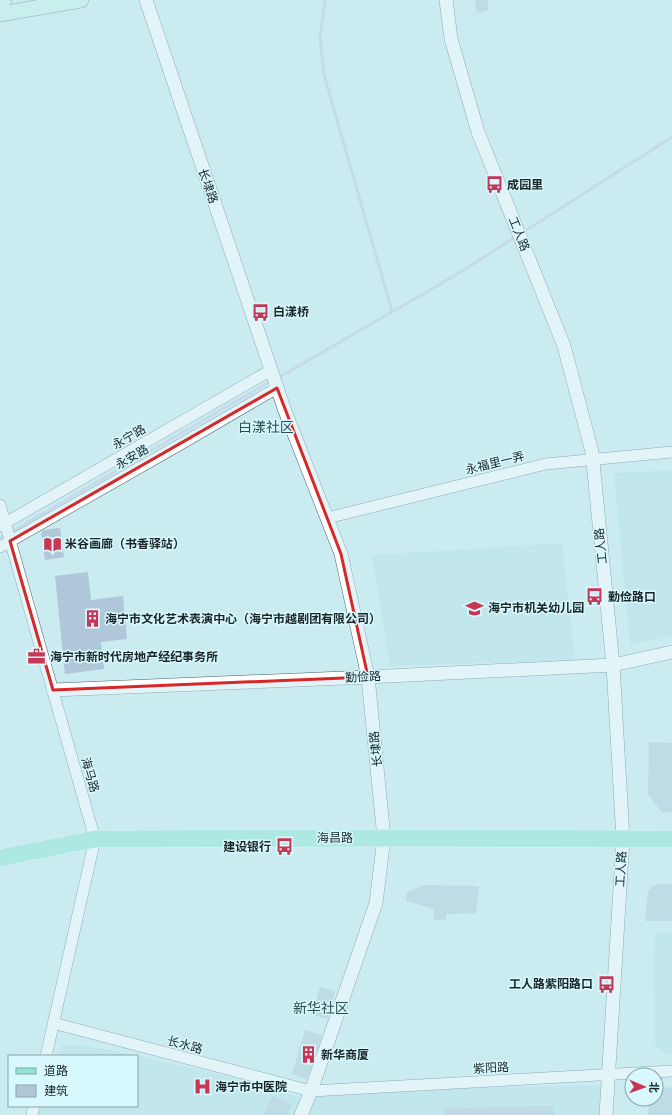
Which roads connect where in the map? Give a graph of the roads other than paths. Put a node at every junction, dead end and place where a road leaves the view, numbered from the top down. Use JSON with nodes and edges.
{"nodes":[{"id":1,"x":4,"y":0,"type":"edge"},
{"id":2,"x":81,"y":0,"type":"edge"},
{"id":3,"x":146,"y":0,"type":"edge"},
{"id":4,"x":446,"y":0,"type":"edge"},
{"id":5,"x":0,"y":1,"type":"edge"},
{"id":6,"x":0,"y":14,"type":"edge"},
{"id":7,"x":271,"y":371,"type":"junction"},
{"id":8,"x":276,"y":387,"type":"junction"},
{"id":9,"x":672,"y":452,"type":"edge"},
{"id":10,"x":592,"y":460,"type":"junction"},
{"id":11,"x":0,"y":505,"type":"edge"},
{"id":12,"x":327,"y":518,"type":"junction"},
{"id":13,"x":6,"y":531,"type":"edge"},
{"id":14,"x":0,"y":547,"type":"edge"},
{"id":15,"x":672,"y":652,"type":"edge"},
{"id":16,"x":613,"y":665,"type":"junction"},
{"id":17,"x":368,"y":677,"type":"junction"},
{"id":18,"x":52,"y":690,"type":"junction"},
{"id":19,"x":672,"y":830,"type":"edge"},
{"id":20,"x":384,"y":835,"type":"junction"},
{"id":21,"x":95,"y":836,"type":"junction"},
{"id":22,"x":623,"y":836,"type":"junction"},
{"id":23,"x":672,"y":839,"type":"edge"},
{"id":24,"x":0,"y":850,"type":"edge"},
{"id":25,"x":0,"y":858,"type":"edge"},
{"id":26,"x":53,"y":1024,"type":"junction"},
{"id":27,"x":46,"y":1055,"type":"edge"},
{"id":28,"x":672,"y":1071,"type":"edge"},
{"id":29,"x":609,"y":1075,"type":"junction"},
{"id":30,"x":311,"y":1091,"type":"junction"},
{"id":31,"x":301,"y":1115,"type":"edge"},
{"id":32,"x":606,"y":1115,"type":"edge"}],
"edges":[{"from":1,"to":5,"type":"main road"},
{"from":2,"to":6,"type":"main road"},
{"from":3,"to":7,"type":"street","name":"长埭路"},
{"from":4,"to":10,"type":"street","name":"工人路"},
{"from":7,"to":8,"type":"street"},
{"from":7,"to":13,"type":"street","name":"永宁路"},
{"from":8,"to":12,"type":"street","name":"长埭路"},
{"from":8,"to":13,"type":"street","name":"永安路"},
{"from":9,"to":10,"type":"street","name":"永福里一弄"},
{"from":10,"to":12,"type":"street","name":"永福里一弄"},
{"from":10,"to":16,"type":"street","name":"工人路"},
{"from":11,"to":13,"type":"street","name":"海马路"},
{"from":12,"to":17,"type":"street","name":"长埭路"},
{"from":13,"to":14,"type":"street","name":"永安路"},
{"from":13,"to":18,"type":"street","name":"海马路"},
{"from":15,"to":16,"type":"street","name":"勤俭路"},
{"from":16,"to":17,"type":"street","name":"勤俭路"},
{"from":16,"to":22,"type":"street","name":"工人路"},
{"from":17,"to":18,"type":"street","name":"勤俭路"},
{"from":17,"to":20,"type":"street","name":"长埭路"},
{"from":18,"to":21,"type":"street","name":"海马路"},
{"from":19,"to":22,"type":"main road","name":"海昌路"},
{"from":20,"to":21,"type":"main road","name":"海昌路"},
{"from":20,"to":22,"type":"main road","name":"海昌路"},
{"from":20,"to":30,"type":"street","name":"长埭路"},
{"from":21,"to":24,"type":"main road","name":"海昌路"},
{"from":21,"to":25,"type":"main road","name":"海昌路"},
{"from":21,"to":26,"type":"street","name":"海马路"},
{"from":22,"to":23,"type":"main road","name":"海昌路"},
{"from":22,"to":29,"type":"street","name":"工人路"},
{"from":26,"to":27,"type":"street","name":"海马路"},
{"from":26,"to":30,"type":"street","name":"长水路"},
{"from":28,"to":29,"type":"street","name":"紫阳路"},
{"from":29,"to":30,"type":"street","name":"紫阳路"},
{"from":29,"to":32,"type":"street","name":"工人路"},
{"from":30,"to":31,"type":"street","name":"长埭路"}]}
